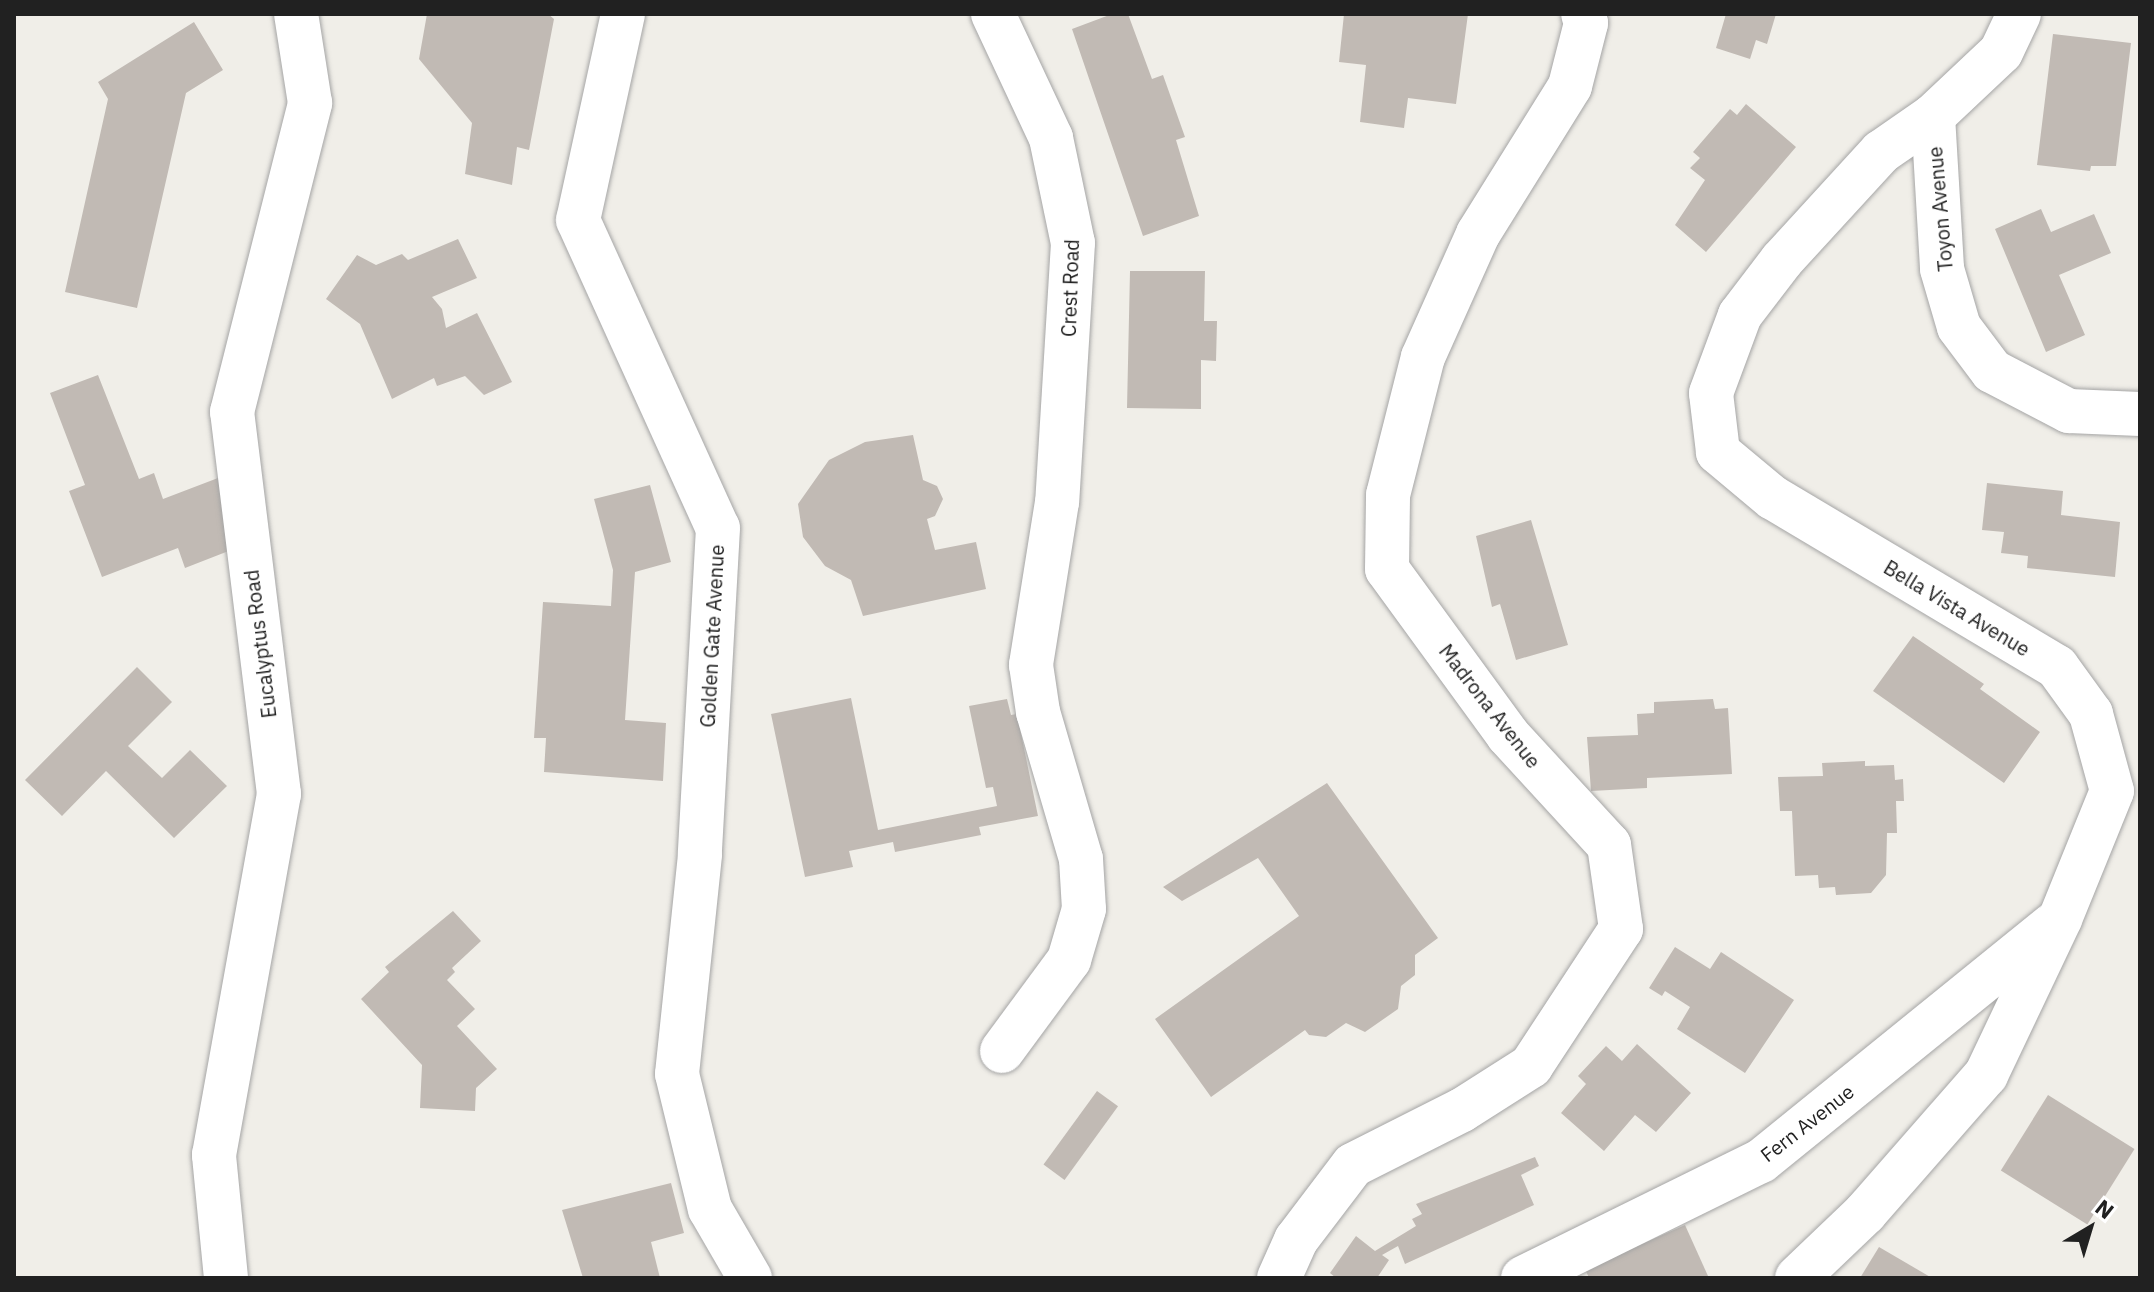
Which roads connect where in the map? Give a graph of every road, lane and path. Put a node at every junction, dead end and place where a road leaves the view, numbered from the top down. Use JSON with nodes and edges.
{"nodes":[{"id":1,"x":296,"y":14,"type":"edge"},
{"id":2,"x":623,"y":14,"type":"edge"},
{"id":3,"x":993,"y":14,"type":"edge"},
{"id":4,"x":1583,"y":14,"type":"edge"},
{"id":5,"x":2019,"y":14,"type":"edge"},
{"id":6,"x":1933,"y":116,"type":"junction"},
{"id":7,"x":2140,"y":414,"type":"edge"},
{"id":8,"x":2060,"y":919,"type":"junction"},
{"id":9,"x":1002,"y":1051,"type":"dead end"},
{"id":10,"x":226,"y":1278,"type":"edge"},
{"id":11,"x":750,"y":1278,"type":"edge"},
{"id":12,"x":1279,"y":1278,"type":"edge"},
{"id":13,"x":1523,"y":1278,"type":"edge"},
{"id":14,"x":1797,"y":1278,"type":"edge"}],
"edges":[{"from":1,"to":10,"type":"street","name":"Eucalyptus Road"},
{"from":2,"to":11,"type":"street","name":"Golden Gate Avenue"},
{"from":3,"to":9,"type":"street","name":"Crest Road"},
{"from":4,"to":12,"type":"street","name":"Madrona Avenue"},
{"from":5,"to":6,"type":"street","name":"Bella Vista Avenue"},
{"from":6,"to":7,"type":"street","name":"Toyon Avenue"},
{"from":6,"to":8,"type":"street","name":"Bella Vista Avenue"},
{"from":8,"to":13,"type":"street","name":"Fern Avenue"},
{"from":8,"to":14,"type":"street","name":"Bella Vista Avenue"}]}
